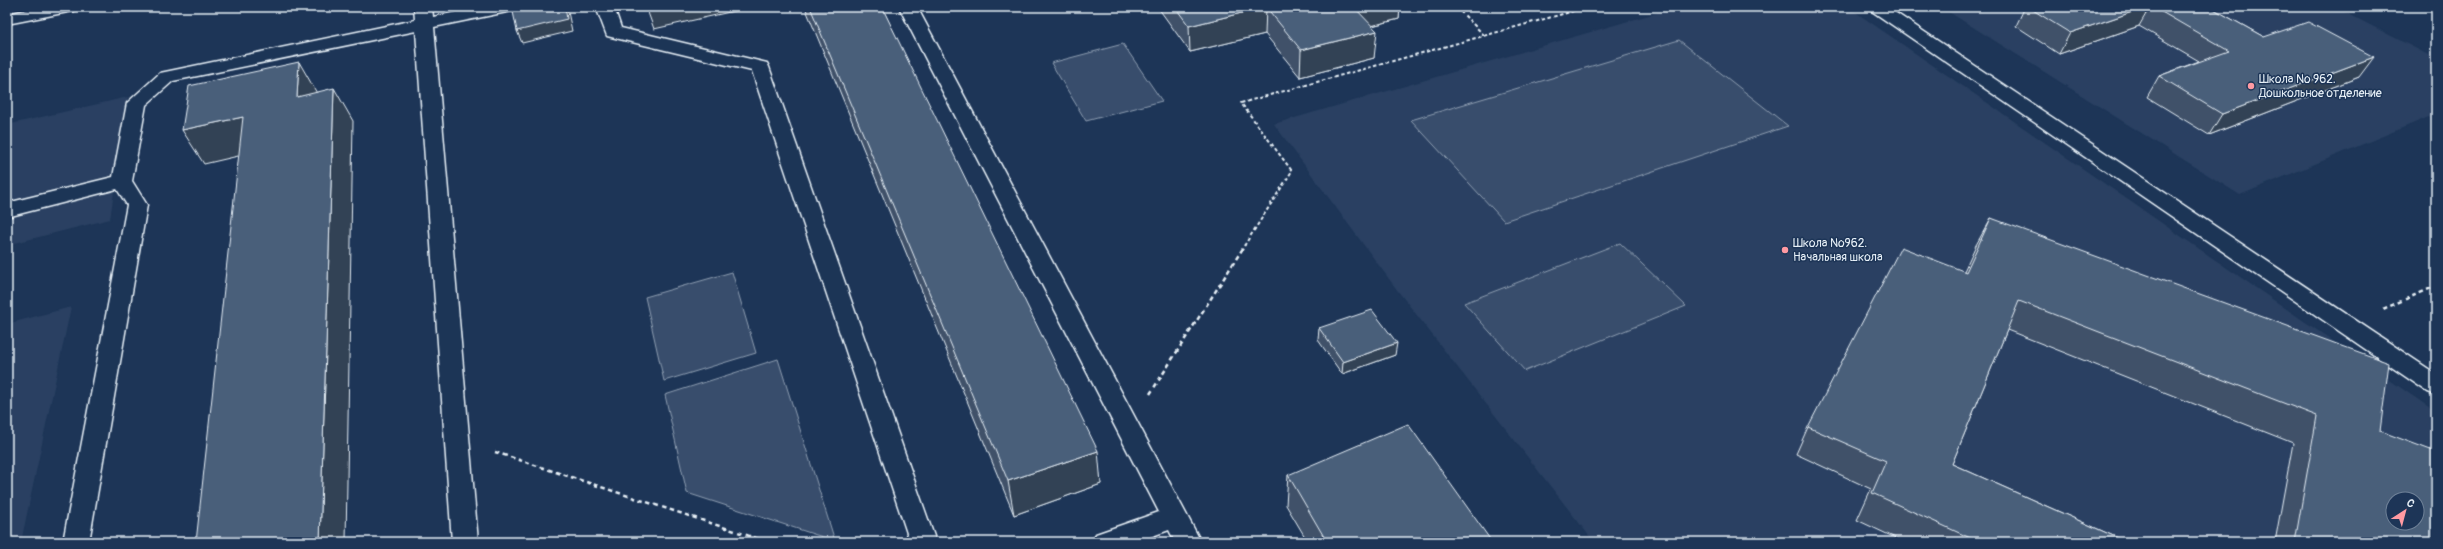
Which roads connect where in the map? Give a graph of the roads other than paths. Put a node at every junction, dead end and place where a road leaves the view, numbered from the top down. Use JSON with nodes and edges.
{"nodes":[{"id":1,"x":68,"y":7,"type":"edge"},
{"id":2,"x":506,"y":7,"type":"edge"},
{"id":3,"x":605,"y":7,"type":"edge"},
{"id":4,"x":908,"y":7,"type":"edge"},
{"id":5,"x":1875,"y":7,"type":"edge"},
{"id":6,"x":424,"y":16,"type":"edge"},
{"id":7,"x":7,"y":19,"type":"edge"},
{"id":8,"x":122,"y":181,"type":"junction"},
{"id":9,"x":7,"y":210,"type":"edge"},
{"id":10,"x":2436,"y":386,"type":"edge"},
{"id":11,"x":1175,"y":517,"type":"junction"},
{"id":12,"x":76,"y":542,"type":"edge"},
{"id":13,"x":465,"y":542,"type":"edge"},
{"id":14,"x":923,"y":542,"type":"edge"},
{"id":15,"x":1105,"y":542,"type":"edge"},
{"id":16,"x":1188,"y":542,"type":"edge"}],
"edges":[{"from":1,"to":7,"type":"street"},
{"from":2,"to":6,"type":"street"},
{"from":3,"to":14,"type":"street"},
{"from":4,"to":11,"type":"street"},
{"from":5,"to":10,"type":"street"},
{"from":6,"to":8,"type":"street"},
{"from":6,"to":13,"type":"street"},
{"from":8,"to":9,"type":"street"},
{"from":8,"to":12,"type":"street"},
{"from":11,"to":15,"type":"street"},
{"from":11,"to":16,"type":"street"}]}
